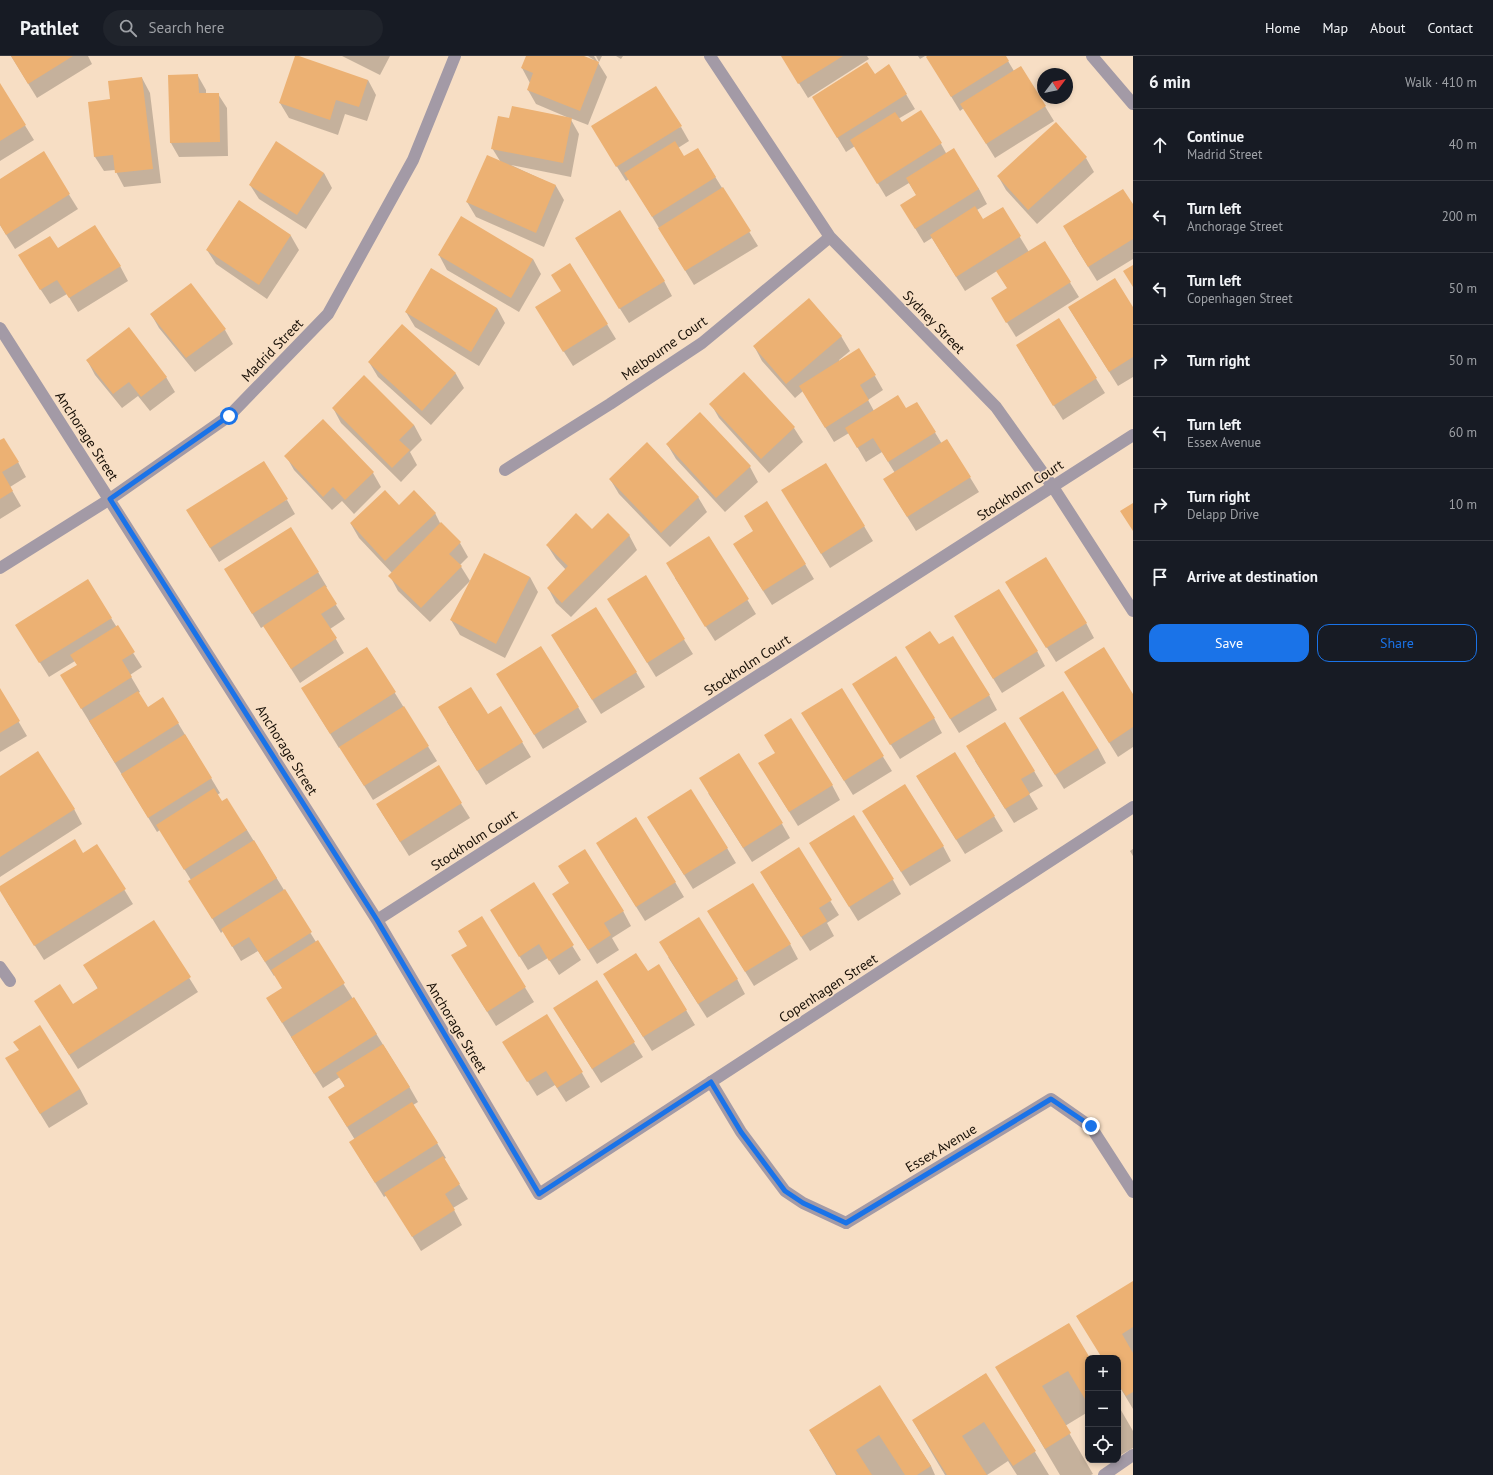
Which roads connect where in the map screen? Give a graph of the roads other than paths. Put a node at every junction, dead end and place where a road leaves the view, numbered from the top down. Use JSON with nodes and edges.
{"nodes":[{"id":1,"x":455,"y":56,"type":"edge"},
{"id":2,"x":710,"y":56,"type":"edge"},
{"id":3,"x":1092,"y":56,"type":"edge"},
{"id":4,"x":1133,"y":104,"type":"edge"},
{"id":5,"x":830,"y":237,"type":"junction"},
{"id":6,"x":0,"y":328,"type":"edge"},
{"id":7,"x":1133,"y":435,"type":"edge"},
{"id":8,"x":505,"y":470,"type":"dead end"},
{"id":9,"x":1053,"y":487,"type":"junction"},
{"id":10,"x":110,"y":499,"type":"junction"},
{"id":11,"x":0,"y":568,"type":"edge"},
{"id":12,"x":1133,"y":611,"type":"edge"},
{"id":13,"x":1133,"y":807,"type":"edge"},
{"id":14,"x":377,"y":920,"type":"junction"},
{"id":15,"x":0,"y":967,"type":"edge"},
{"id":16,"x":10,"y":981,"type":"dead end"},
{"id":17,"x":711,"y":1082,"type":"junction"},
{"id":18,"x":1133,"y":1192,"type":"edge"},
{"id":19,"x":539,"y":1194,"type":"joint"},
{"id":20,"x":1133,"y":1455,"type":"edge"},
{"id":21,"x":1104,"y":1475,"type":"edge"}],
"edges":[{"from":1,"to":10,"type":"street","name":"Madrid Street"},
{"from":2,"to":5,"type":"street","name":"Sydney Street"},
{"from":3,"to":4,"type":"street"},
{"from":5,"to":8,"type":"street","name":"Melbourne Court"},
{"from":5,"to":9,"type":"street","name":"Sydney Street"},
{"from":6,"to":10,"type":"street","name":"Anchorage Street"},
{"from":7,"to":9,"type":"street","name":"Stockholm Court"},
{"from":9,"to":12,"type":"street","name":"Sydney Street"},
{"from":9,"to":14,"type":"street","name":"Stockholm Court"},
{"from":10,"to":11,"type":"street","name":"Madrid Street"},
{"from":10,"to":14,"type":"street","name":"Anchorage Street"},
{"from":13,"to":17,"type":"street","name":"Copenhagen Street"},
{"from":14,"to":19,"type":"street","name":"Anchorage Street"},
{"from":15,"to":16,"type":"street"},
{"from":17,"to":18,"type":"street","name":"Essex Avenue"},
{"from":17,"to":19,"type":"street","name":"Copenhagen Street"},
{"from":20,"to":21,"type":"street"}]}
